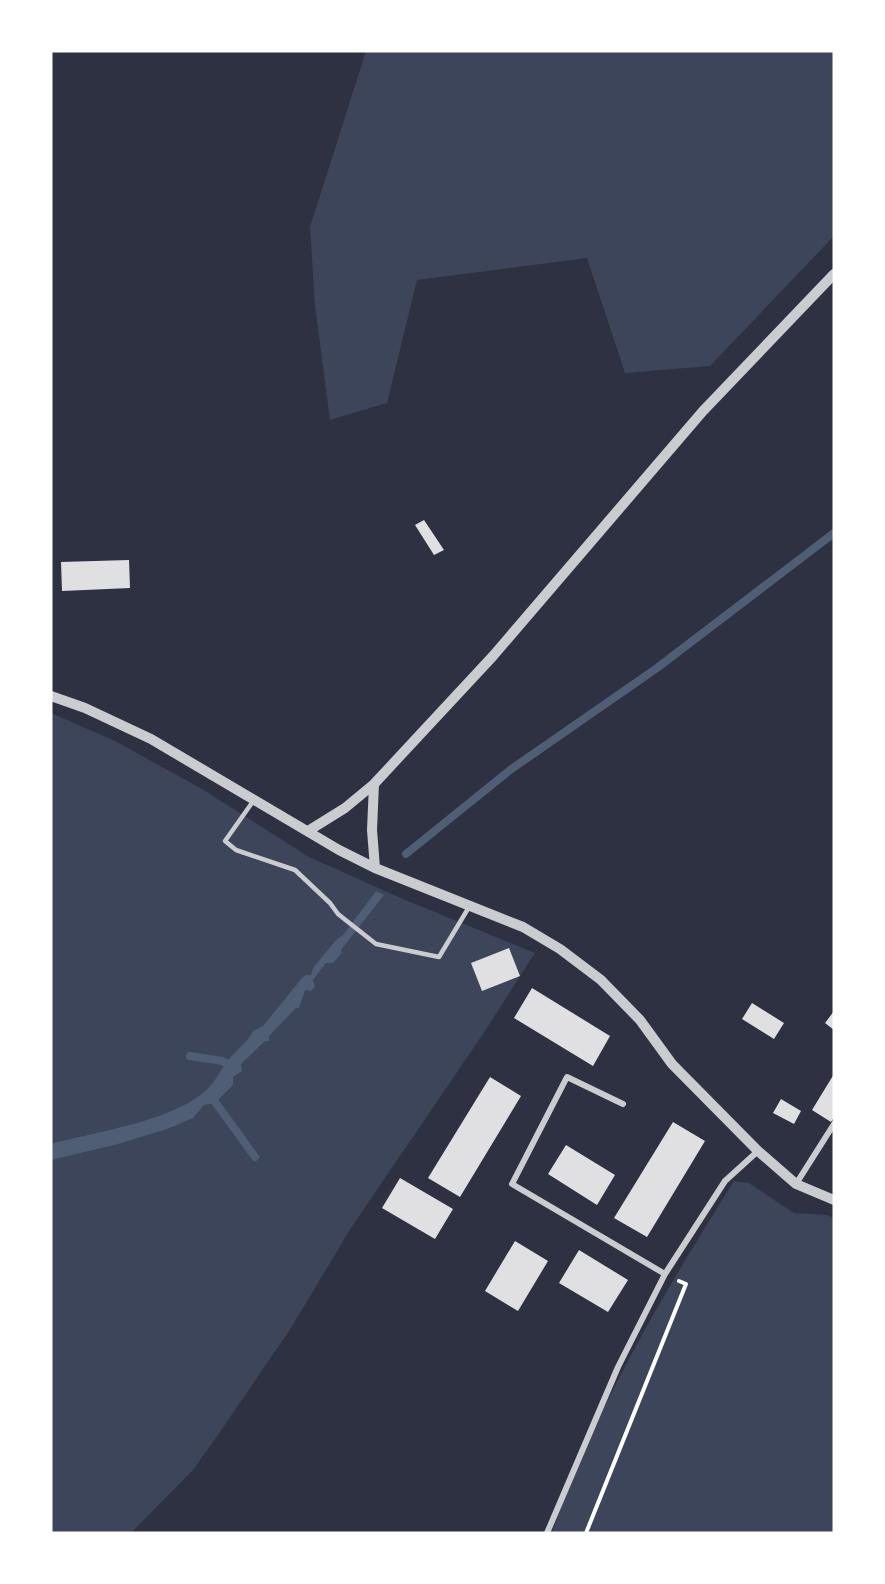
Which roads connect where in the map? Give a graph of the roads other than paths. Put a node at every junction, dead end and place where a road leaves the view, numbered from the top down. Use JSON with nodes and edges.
{"nodes":[{"id":1,"x":834,"y":274,"type":"edge"},
{"id":2,"x":51,"y":696,"type":"edge"},
{"id":3,"x":374,"y":784,"type":"junction"},
{"id":4,"x":254,"y":800,"type":"junction"},
{"id":5,"x":308,"y":831,"type":"junction"},
{"id":6,"x":375,"y":868,"type":"junction"},
{"id":7,"x":470,"y":906,"type":"junction"},
{"id":8,"x":623,"y":1104,"type":"dead end"},
{"id":9,"x":834,"y":1124,"type":"edge"},
{"id":10,"x":758,"y":1151,"type":"junction"},
{"id":11,"x":796,"y":1184,"type":"junction"},
{"id":12,"x":834,"y":1200,"type":"edge"},
{"id":13,"x":665,"y":1274,"type":"junction"},
{"id":14,"x":547,"y":1533,"type":"edge"}],
"edges":[{"from":1,"to":3,"type":"street"},
{"from":2,"to":4,"type":"street"},
{"from":3,"to":5,"type":"street"},
{"from":3,"to":6,"type":"street"},
{"from":4,"to":5,"type":"street"},
{"from":4,"to":7,"type":"lane"},
{"from":5,"to":6,"type":"street"},
{"from":6,"to":7,"type":"street"},
{"from":7,"to":10,"type":"street"},
{"from":8,"to":13,"type":"street"},
{"from":9,"to":11,"type":"street"},
{"from":10,"to":11,"type":"street"},
{"from":10,"to":13,"type":"street"},
{"from":11,"to":12,"type":"street"},
{"from":13,"to":14,"type":"street"}]}
